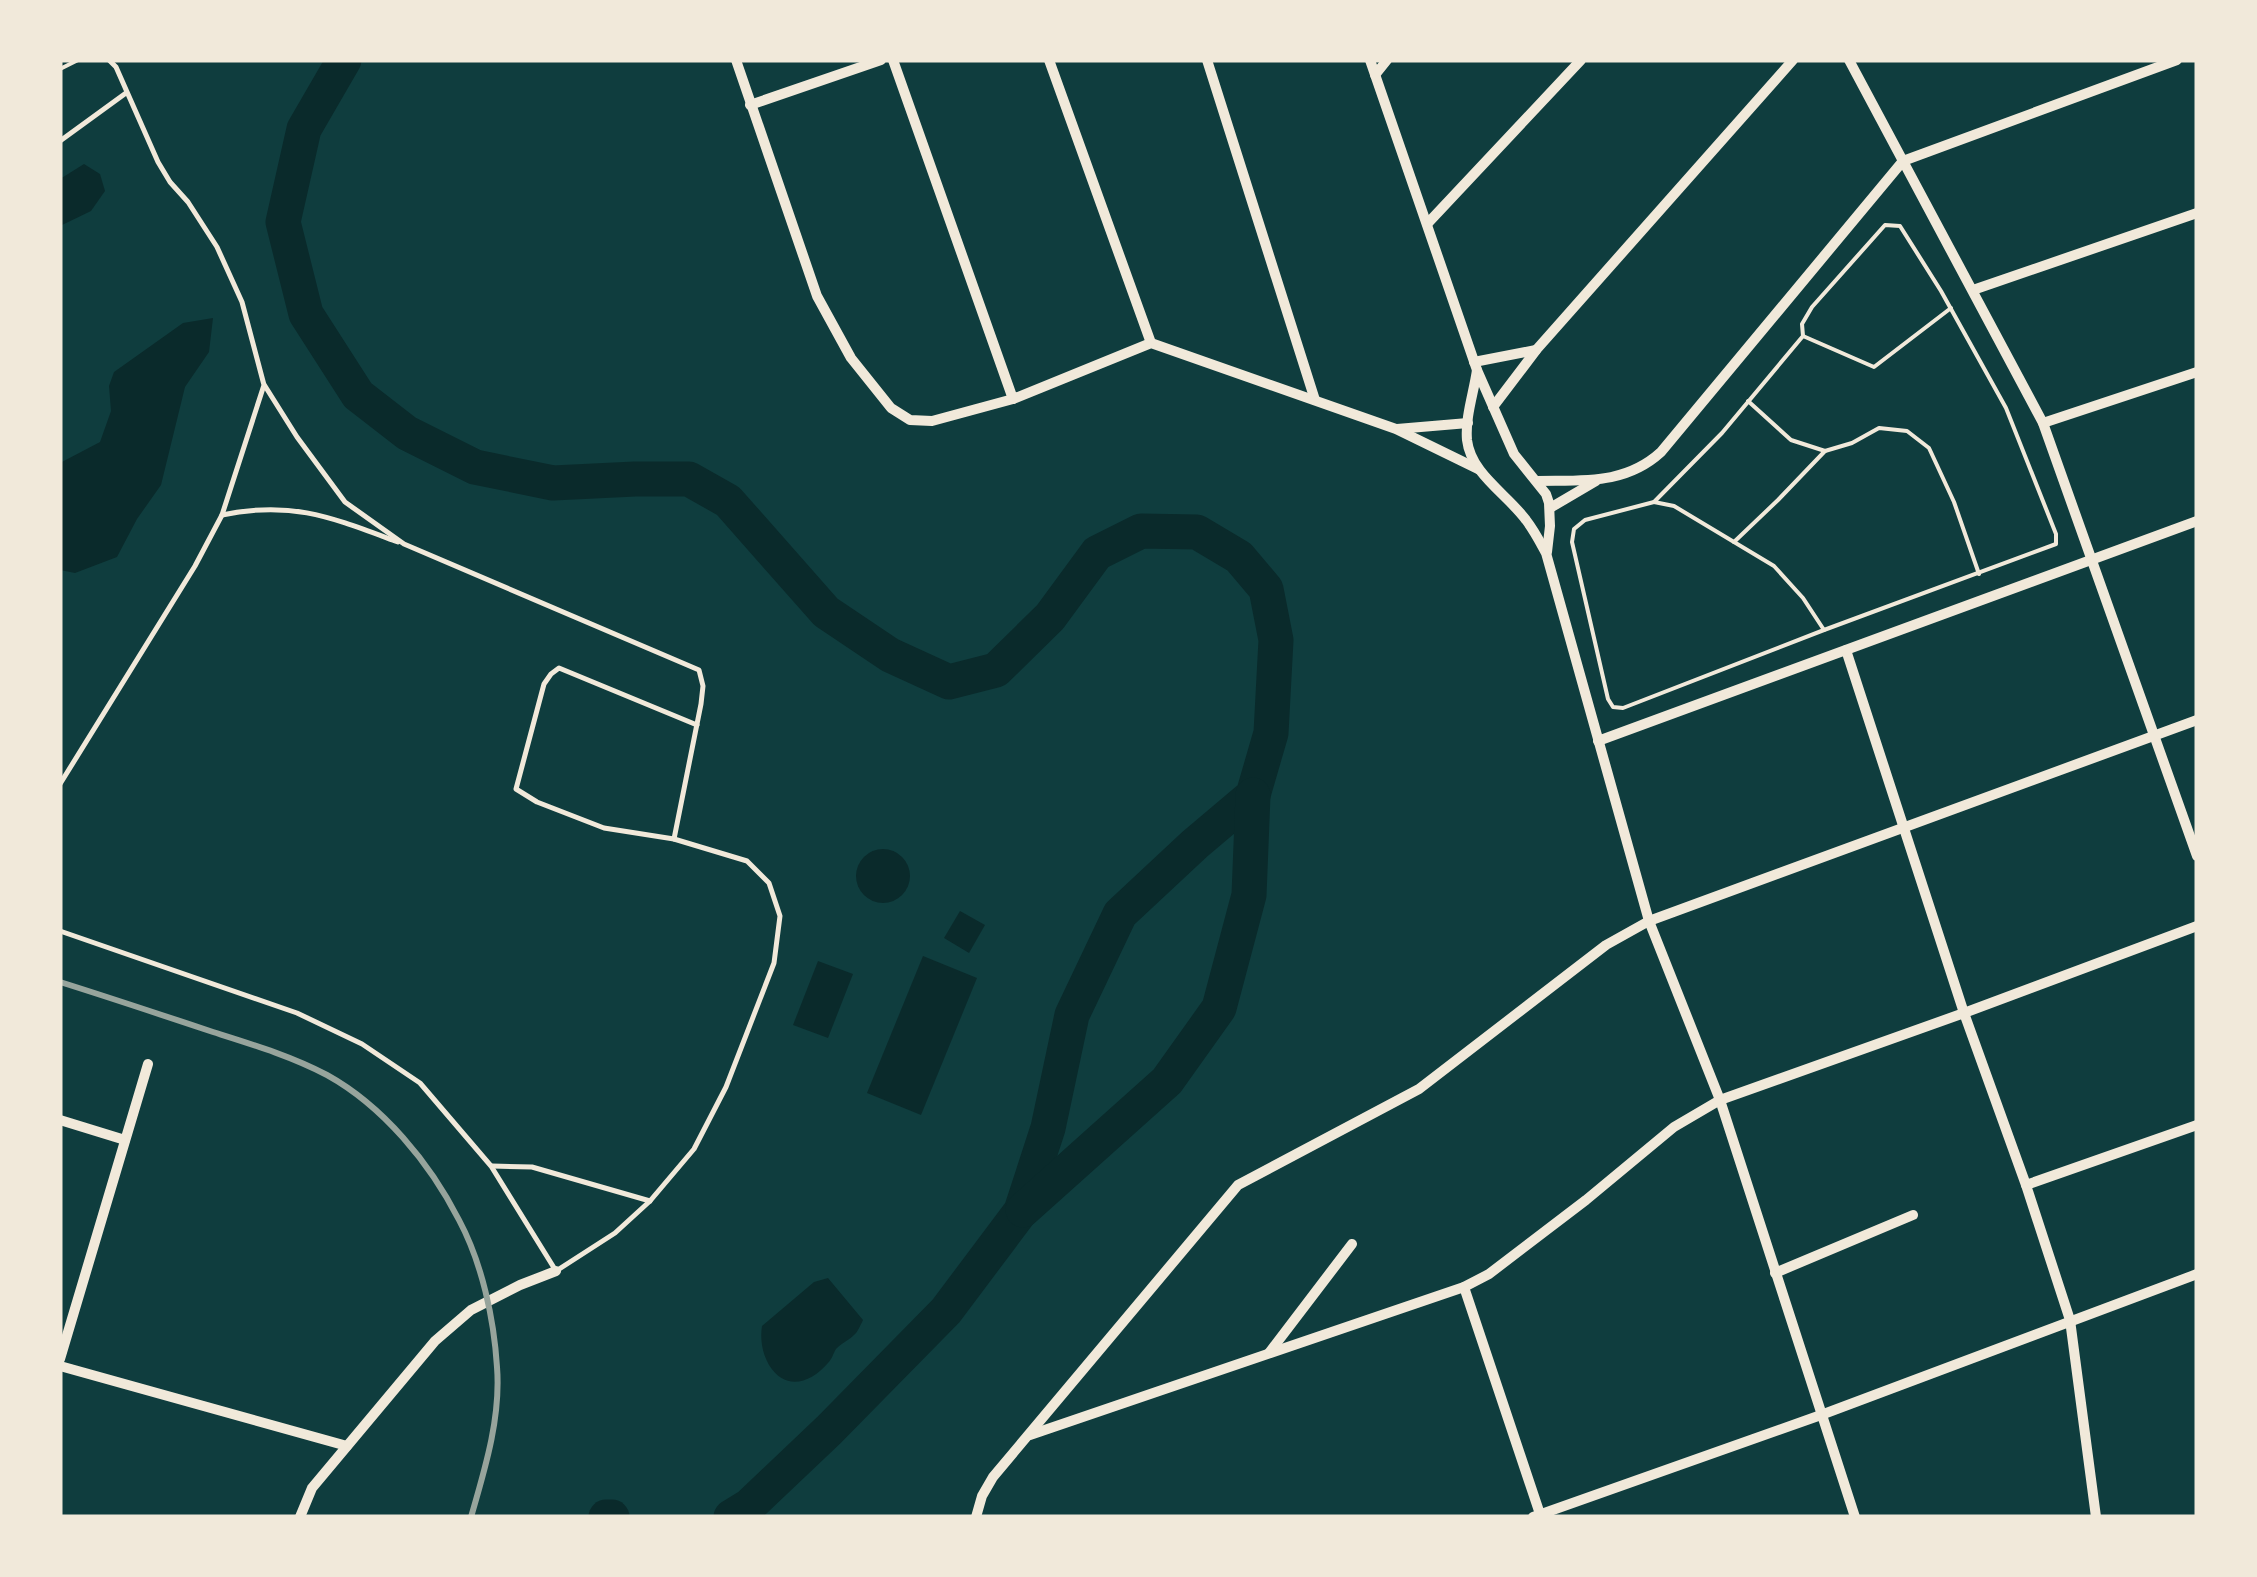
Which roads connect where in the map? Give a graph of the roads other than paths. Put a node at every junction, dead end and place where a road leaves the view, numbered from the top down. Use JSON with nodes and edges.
{"nodes":[{"id":1,"x":109,"y":60,"type":"edge"},
{"id":2,"x":736,"y":60,"type":"edge"},
{"id":3,"x":881,"y":60,"type":"edge"},
{"id":4,"x":893,"y":60,"type":"edge"},
{"id":5,"x":1049,"y":60,"type":"edge"},
{"id":6,"x":1207,"y":60,"type":"edge"},
{"id":7,"x":1370,"y":60,"type":"edge"},
{"id":8,"x":1387,"y":60,"type":"edge"},
{"id":9,"x":1580,"y":60,"type":"edge"},
{"id":10,"x":1792,"y":60,"type":"edge"},
{"id":11,"x":1850,"y":60,"type":"edge"},
{"id":12,"x":2177,"y":60,"type":"edge"},
{"id":13,"x":1375,"y":75,"type":"junction"},
{"id":14,"x":127,"y":92,"type":"junction"},
{"id":15,"x":750,"y":105,"type":"junction"},
{"id":16,"x":60,"y":142,"type":"edge"},
{"id":17,"x":1903,"y":161,"type":"junction"},
{"id":18,"x":2197,"y":214,"type":"edge"},
{"id":19,"x":1428,"y":223,"type":"junction"},
{"id":20,"x":1974,"y":290,"type":"junction"},
{"id":21,"x":1151,"y":343,"type":"junction"},
{"id":22,"x":1537,"y":350,"type":"junction"},
{"id":23,"x":1476,"y":366,"type":"junction"},
{"id":24,"x":2197,"y":372,"type":"edge"},
{"id":25,"x":264,"y":385,"type":"junction"},
{"id":26,"x":1013,"y":399,"type":"junction"},
{"id":27,"x":1315,"y":400,"type":"junction"},
{"id":28,"x":1493,"y":406,"type":"junction"},
{"id":29,"x":2043,"y":422,"type":"junction"},
{"id":30,"x":1468,"y":423,"type":"junction"},
{"id":31,"x":1396,"y":429,"type":"junction"},
{"id":32,"x":1479,"y":470,"type":"junction"},
{"id":33,"x":1600,"y":480,"type":"junction"},
{"id":34,"x":1537,"y":481,"type":"junction"},
{"id":35,"x":1550,"y":508,"type":"junction"},
{"id":36,"x":222,"y":514,"type":"junction"},
{"id":37,"x":2197,"y":521,"type":"edge"},
{"id":38,"x":404,"y":544,"type":"junction"},
{"id":39,"x":1546,"y":553,"type":"junction"},
{"id":40,"x":2090,"y":560,"type":"junction"},
{"id":41,"x":1846,"y":650,"type":"junction"},
{"id":42,"x":2197,"y":720,"type":"edge"},
{"id":43,"x":697,"y":726,"type":"junction"},
{"id":44,"x":2154,"y":736,"type":"junction"},
{"id":45,"x":1598,"y":741,"type":"junction"},
{"id":46,"x":60,"y":784,"type":"edge"},
{"id":47,"x":1903,"y":829,"type":"junction"},
{"id":48,"x":674,"y":839,"type":"junction"},
{"id":49,"x":2197,"y":856,"type":"edge"},
{"id":50,"x":1649,"y":922,"type":"junction"},
{"id":51,"x":2197,"y":926,"type":"edge"},
{"id":52,"x":60,"y":931,"type":"edge"},
{"id":53,"x":1964,"y":1013,"type":"junction"},
{"id":54,"x":148,"y":1064,"type":"dead end"},
{"id":55,"x":1720,"y":1100,"type":"junction"},
{"id":56,"x":60,"y":1120,"type":"edge"},
{"id":57,"x":2197,"y":1125,"type":"edge"},
{"id":58,"x":125,"y":1140,"type":"junction"},
{"id":59,"x":490,"y":1166,"type":"junction"},
{"id":60,"x":2026,"y":1184,"type":"junction"},
{"id":61,"x":650,"y":1201,"type":"junction"},
{"id":62,"x":1913,"y":1215,"type":"dead end"},
{"id":63,"x":1352,"y":1244,"type":"dead end"},
{"id":64,"x":556,"y":1271,"type":"junction"},
{"id":65,"x":1776,"y":1273,"type":"junction"},
{"id":66,"x":2197,"y":1274,"type":"edge"},
{"id":67,"x":1464,"y":1287,"type":"junction"},
{"id":68,"x":2070,"y":1320,"type":"junction"},
{"id":69,"x":1268,"y":1354,"type":"junction"},
{"id":70,"x":60,"y":1362,"type":"edge"},
{"id":71,"x":1821,"y":1415,"type":"junction"},
{"id":72,"x":1027,"y":1437,"type":"junction"},
{"id":73,"x":347,"y":1446,"type":"junction"},
{"id":74,"x":1538,"y":1516,"type":"edge"},
{"id":75,"x":300,"y":1517,"type":"edge"},
{"id":76,"x":976,"y":1517,"type":"edge"},
{"id":77,"x":1856,"y":1517,"type":"edge"},
{"id":78,"x":2096,"y":1517,"type":"edge"}],
"edges":[{"from":1,"to":14,"type":"lane"},
{"from":2,"to":15,"type":"street"},
{"from":3,"to":15,"type":"street"},
{"from":4,"to":26,"type":"street"},
{"from":5,"to":21,"type":"street"},
{"from":6,"to":27,"type":"street"},
{"from":7,"to":13,"type":"street"},
{"from":8,"to":13,"type":"street"},
{"from":9,"to":19,"type":"street"},
{"from":10,"to":22,"type":"street"},
{"from":11,"to":17,"type":"street"},
{"from":12,"to":17,"type":"street"},
{"from":13,"to":19,"type":"street"},
{"from":14,"to":16,"type":"lane"},
{"from":14,"to":25,"type":"lane"},
{"from":15,"to":26,"type":"street"},
{"from":17,"to":20,"type":"street"},
{"from":17,"to":33,"type":"street"},
{"from":18,"to":20,"type":"street"},
{"from":19,"to":23,"type":"street"},
{"from":20,"to":29,"type":"street"},
{"from":21,"to":26,"type":"street"},
{"from":21,"to":27,"type":"street"},
{"from":22,"to":23,"type":"street"},
{"from":22,"to":28,"type":"street"},
{"from":23,"to":28,"type":"street"},
{"from":23,"to":30,"type":"street"},
{"from":24,"to":29,"type":"street"},
{"from":25,"to":36,"type":"lane"},
{"from":25,"to":38,"type":"lane"},
{"from":27,"to":31,"type":"street"},
{"from":28,"to":34,"type":"street"},
{"from":29,"to":40,"type":"street"},
{"from":30,"to":31,"type":"street"},
{"from":30,"to":32,"type":"street"},
{"from":31,"to":32,"type":"street"},
{"from":32,"to":39,"type":"street"},
{"from":33,"to":34,"type":"street"},
{"from":33,"to":35,"type":"street"},
{"from":34,"to":35,"type":"street"},
{"from":35,"to":39,"type":"street"},
{"from":36,"to":38,"type":"lane"},
{"from":36,"to":46,"type":"lane"},
{"from":37,"to":40,"type":"street"},
{"from":38,"to":43,"type":"lane"},
{"from":39,"to":45,"type":"street"},
{"from":40,"to":41,"type":"street"},
{"from":40,"to":44,"type":"street"},
{"from":41,"to":45,"type":"street"},
{"from":41,"to":47,"type":"street"},
{"from":42,"to":44,"type":"street"},
{"from":43,"to":48,"type":"lane"},
{"from":43,"to":48,"type":"lane"},
{"from":44,"to":47,"type":"street"},
{"from":44,"to":49,"type":"street"},
{"from":45,"to":50,"type":"street"},
{"from":47,"to":50,"type":"street"},
{"from":47,"to":53,"type":"street"},
{"from":48,"to":61,"type":"lane"},
{"from":50,"to":55,"type":"street"},
{"from":50,"to":72,"type":"street"},
{"from":51,"to":53,"type":"street"},
{"from":52,"to":59,"type":"lane"},
{"from":53,"to":55,"type":"street"},
{"from":53,"to":60,"type":"street"},
{"from":54,"to":58,"type":"street"},
{"from":55,"to":65,"type":"street"},
{"from":55,"to":67,"type":"street"},
{"from":56,"to":58,"type":"street"},
{"from":57,"to":60,"type":"street"},
{"from":58,"to":70,"type":"street"},
{"from":59,"to":61,"type":"lane"},
{"from":59,"to":64,"type":"lane"},
{"from":60,"to":68,"type":"street"},
{"from":61,"to":64,"type":"lane"},
{"from":62,"to":65,"type":"street"},
{"from":63,"to":69,"type":"street"},
{"from":64,"to":73,"type":"street"},
{"from":65,"to":71,"type":"street"},
{"from":66,"to":68,"type":"street"},
{"from":67,"to":69,"type":"street"},
{"from":67,"to":74,"type":"street"},
{"from":68,"to":71,"type":"street"},
{"from":68,"to":78,"type":"street"},
{"from":69,"to":72,"type":"street"},
{"from":70,"to":73,"type":"street"},
{"from":71,"to":74,"type":"street"},
{"from":71,"to":77,"type":"street"},
{"from":72,"to":76,"type":"street"},
{"from":73,"to":75,"type":"street"}]}
